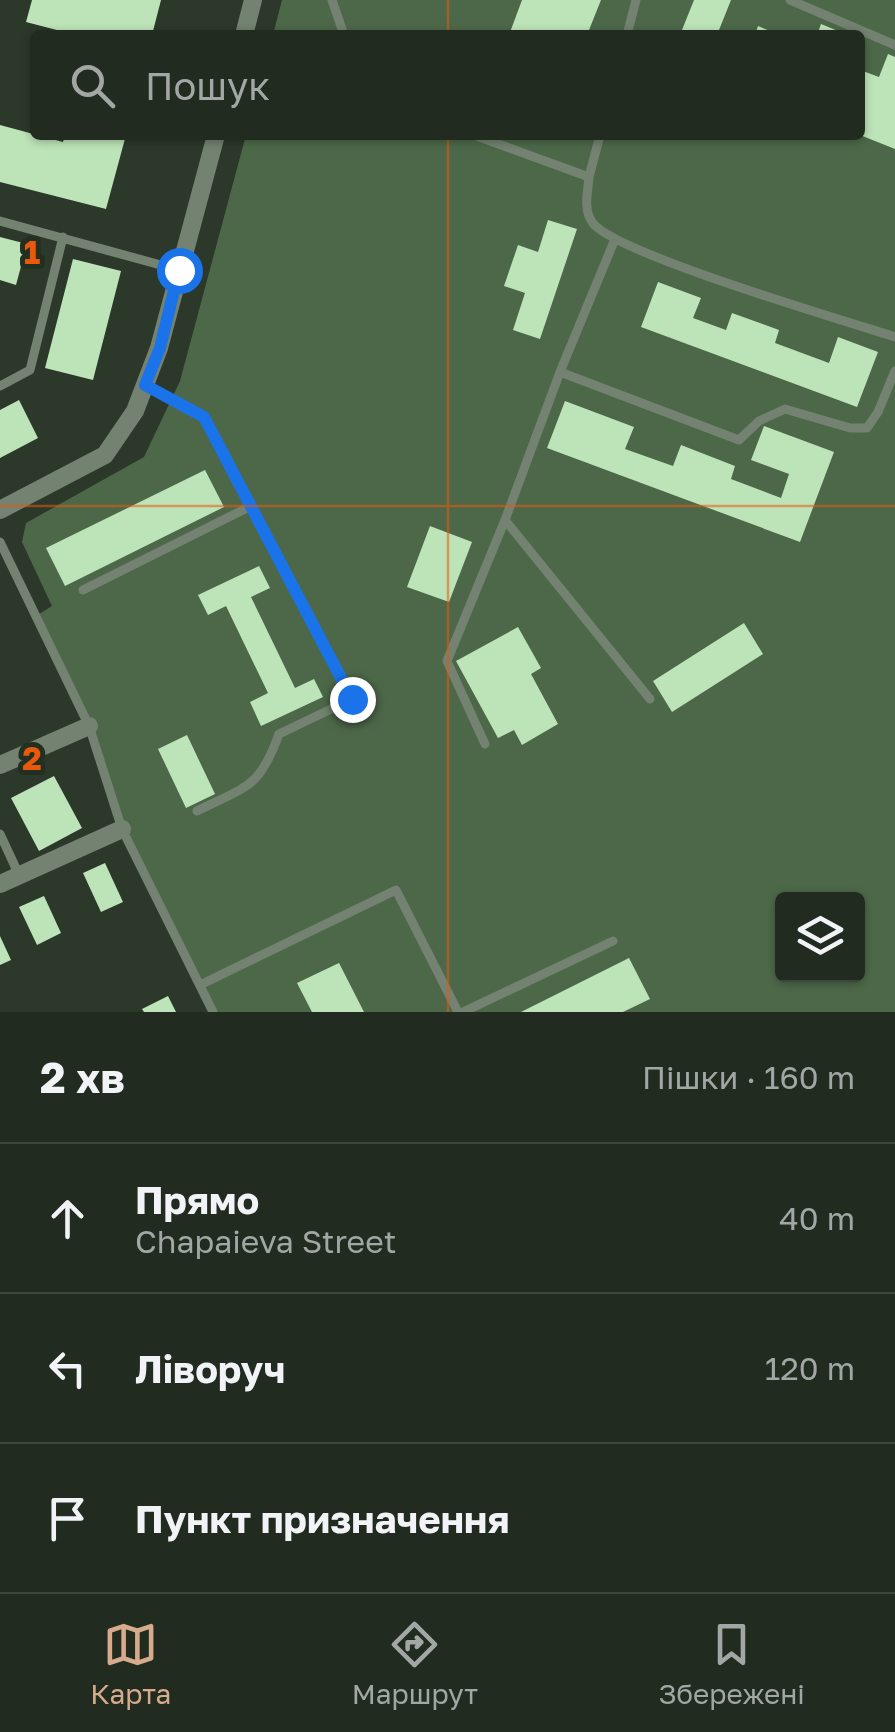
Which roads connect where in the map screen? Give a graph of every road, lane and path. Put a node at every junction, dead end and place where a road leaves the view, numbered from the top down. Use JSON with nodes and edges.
{"nodes":[{"id":1,"x":254,"y":0,"type":"edge"},
{"id":2,"x":332,"y":0,"type":"edge"},
{"id":3,"x":636,"y":0,"type":"edge"},
{"id":4,"x":790,"y":0,"type":"edge"},
{"id":5,"x":245,"y":30,"type":"edge"},
{"id":6,"x":342,"y":30,"type":"edge"},
{"id":7,"x":628,"y":30,"type":"edge"},
{"id":8,"x":860,"y":30,"type":"edge"},
{"id":9,"x":865,"y":32,"type":"edge"},
{"id":10,"x":895,"y":45,"type":"edge"},
{"id":11,"x":215,"y":140,"type":"edge"},
{"id":12,"x":488,"y":140,"type":"edge"},
{"id":13,"x":599,"y":140,"type":"edge"},
{"id":14,"x":590,"y":176,"type":"junction"},
{"id":15,"x":0,"y":221,"type":"edge"},
{"id":16,"x":63,"y":237,"type":"junction"},
{"id":17,"x":615,"y":238,"type":"junction"},
{"id":18,"x":179,"y":270,"type":"junction"},
{"id":19,"x":895,"y":337,"type":"edge"},
{"id":20,"x":895,"y":371,"type":"edge"},
{"id":21,"x":560,"y":372,"type":"junction"},
{"id":22,"x":145,"y":385,"type":"junction"},
{"id":23,"x":0,"y":386,"type":"edge"},
{"id":24,"x":250,"y":506,"type":"junction"},
{"id":25,"x":0,"y":510,"type":"edge"},
{"id":26,"x":505,"y":520,"type":"junction"},
{"id":27,"x":0,"y":542,"type":"edge"},
{"id":28,"x":83,"y":590,"type":"dead end"},
{"id":29,"x":650,"y":700,"type":"dead end"},
{"id":30,"x":89,"y":726,"type":"junction"},
{"id":31,"x":485,"y":744,"type":"dead end"},
{"id":32,"x":0,"y":766,"type":"edge"},
{"id":33,"x":197,"y":811,"type":"dead end"},
{"id":34,"x":122,"y":828,"type":"junction"},
{"id":35,"x":0,"y":834,"type":"edge"},
{"id":36,"x":19,"y":875,"type":"junction"},
{"id":37,"x":0,"y":884,"type":"edge"},
{"id":38,"x":613,"y":941,"type":"dead end"},
{"id":39,"x":200,"y":985,"type":"junction"},
{"id":40,"x":213,"y":1012,"type":"edge"},
{"id":41,"x":460,"y":1012,"type":"edge"}],
"edges":[{"from":1,"to":5,"type":"street"},
{"from":2,"to":6,"type":"lane"},
{"from":3,"to":7,"type":"lane"},
{"from":4,"to":8,"type":"lane"},
{"from":9,"to":10,"type":"lane"},
{"from":11,"to":18,"type":"street"},
{"from":12,"to":14,"type":"lane"},
{"from":13,"to":14,"type":"lane"},
{"from":14,"to":17,"type":"lane"},
{"from":15,"to":16,"type":"lane"},
{"from":16,"to":18,"type":"lane"},
{"from":16,"to":23,"type":"lane"},
{"from":17,"to":19,"type":"lane"},
{"from":17,"to":21,"type":"lane"},
{"from":18,"to":22,"type":"street"},
{"from":20,"to":21,"type":"lane"},
{"from":21,"to":26,"type":"lane"},
{"from":22,"to":24,"type":"lane"},
{"from":22,"to":25,"type":"street"},
{"from":24,"to":28,"type":"lane"},
{"from":24,"to":33,"type":"lane"},
{"from":26,"to":29,"type":"lane"},
{"from":26,"to":31,"type":"lane"},
{"from":27,"to":30,"type":"lane"},
{"from":30,"to":32,"type":"street"},
{"from":30,"to":34,"type":"lane"},
{"from":34,"to":36,"type":"street"},
{"from":34,"to":39,"type":"lane"},
{"from":35,"to":36,"type":"lane"},
{"from":36,"to":37,"type":"street"},
{"from":38,"to":41,"type":"lane"},
{"from":39,"to":40,"type":"lane"},
{"from":39,"to":41,"type":"lane"}]}
